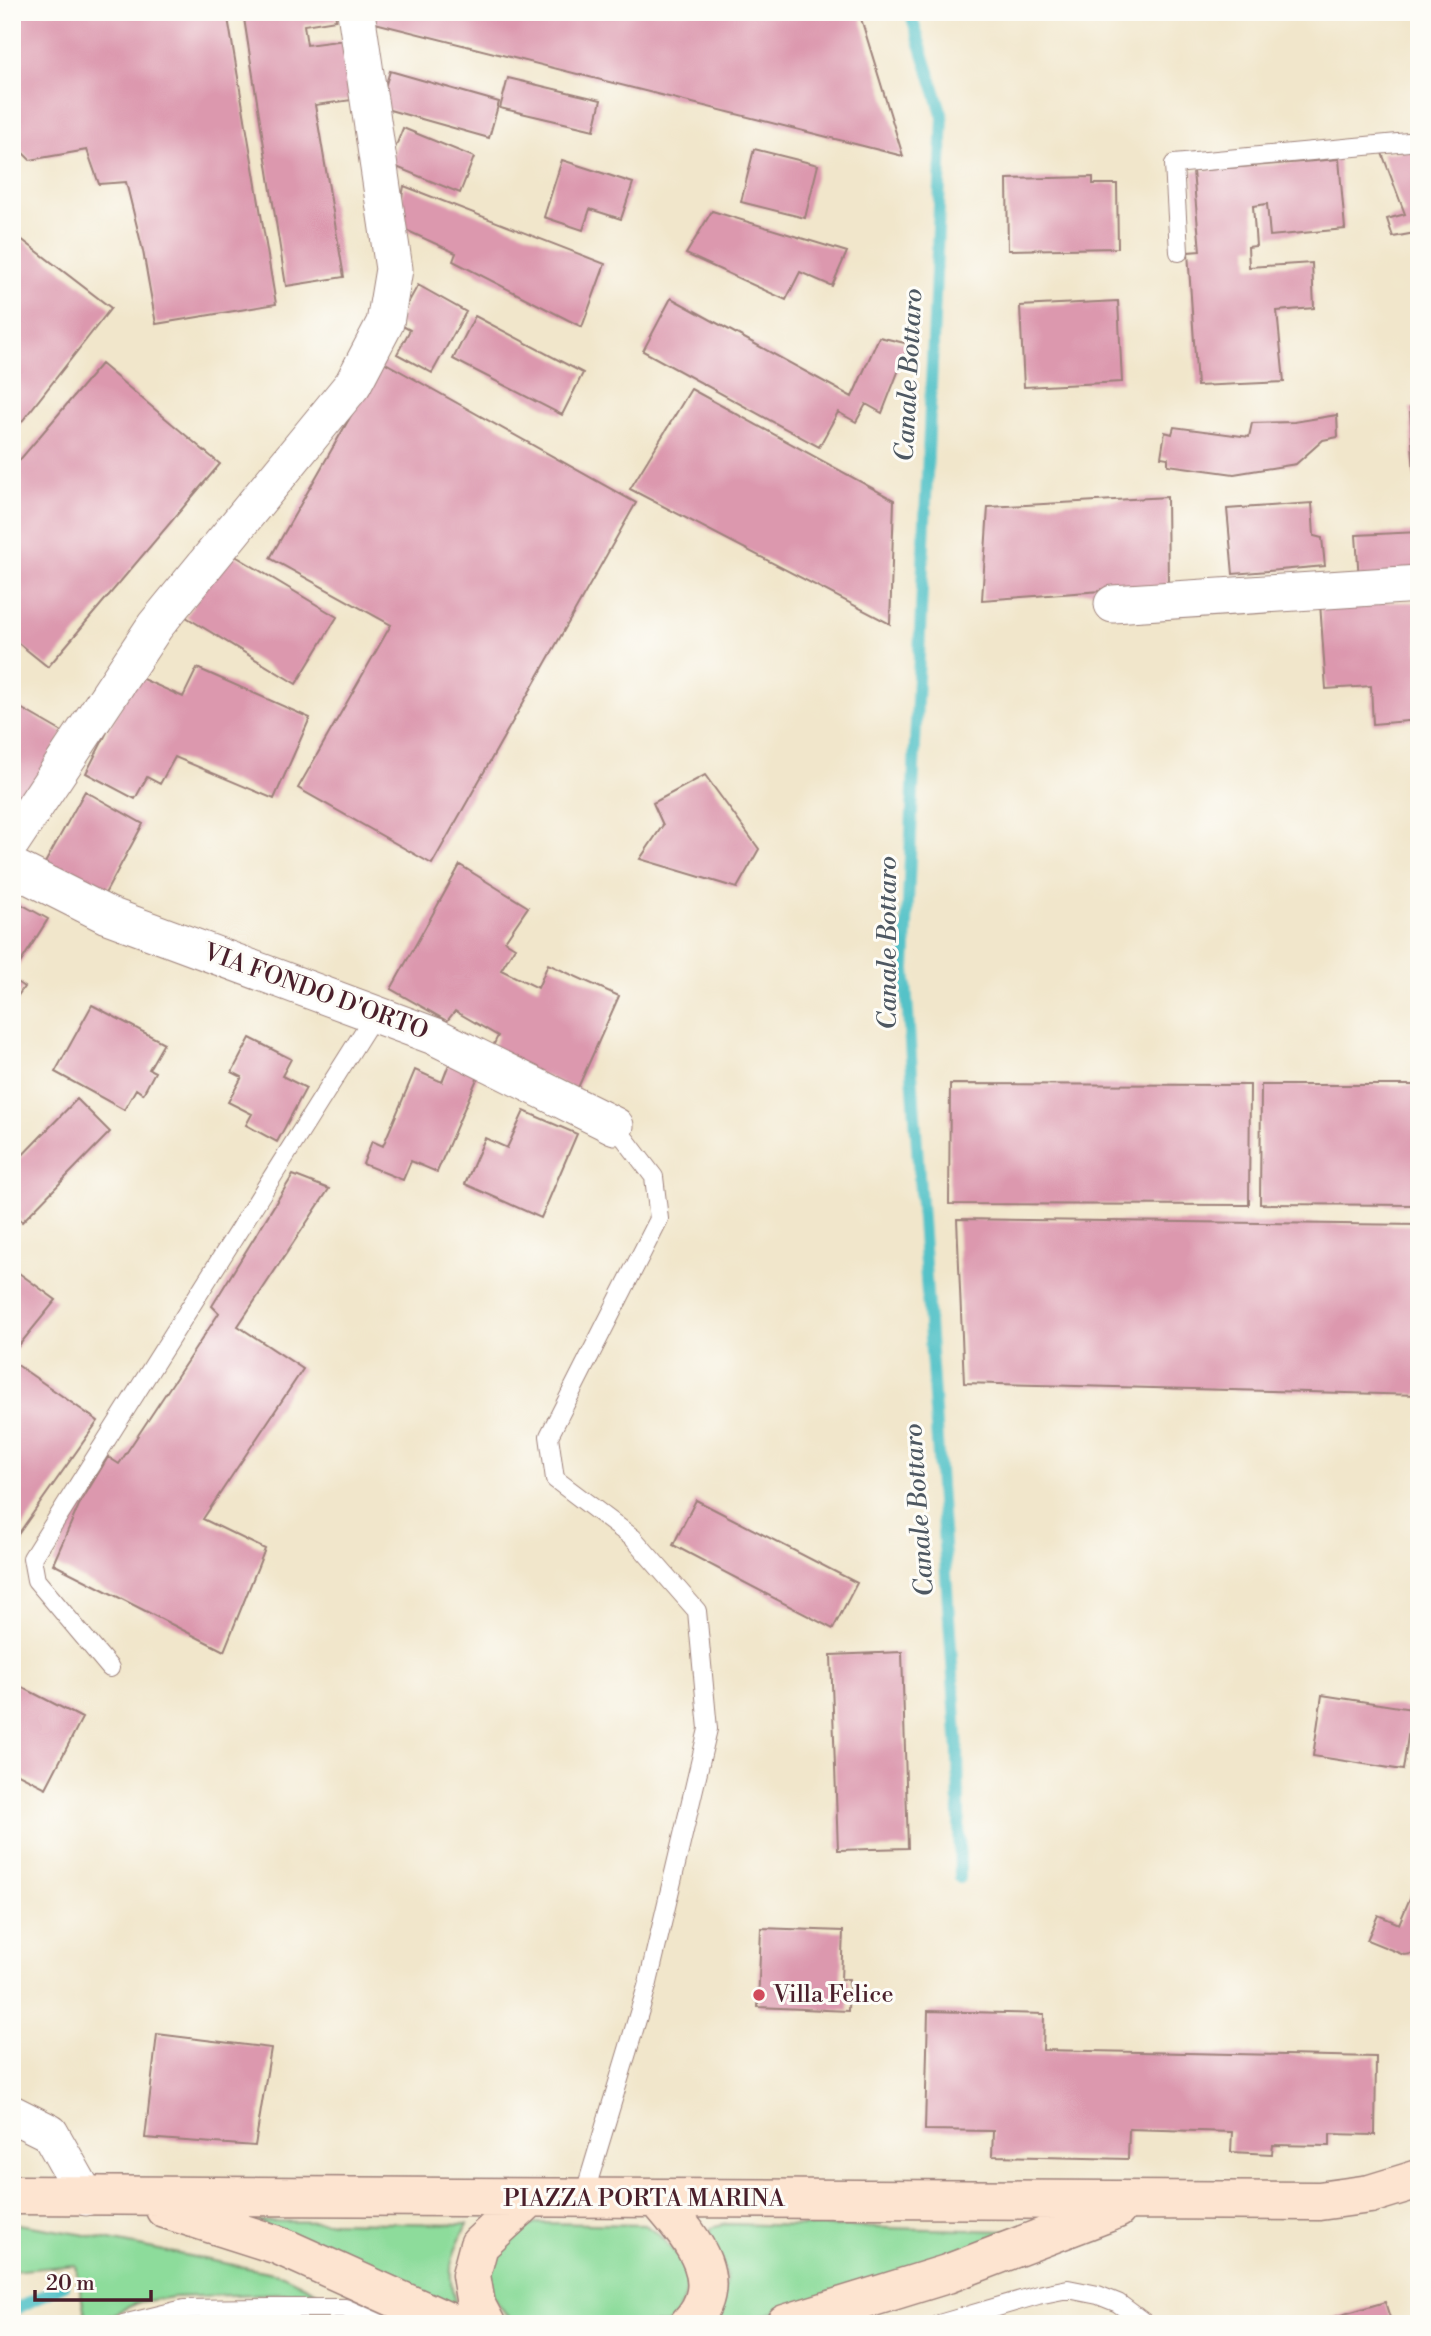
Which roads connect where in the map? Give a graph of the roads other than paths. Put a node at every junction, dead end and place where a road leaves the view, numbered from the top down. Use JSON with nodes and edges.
{"nodes":[{"id":1,"x":356,"y":12,"type":"edge"},
{"id":2,"x":1419,"y":141,"type":"edge"},
{"id":3,"x":1180,"y":252,"type":"dead end"},
{"id":4,"x":1419,"y":584,"type":"edge"},
{"id":5,"x":1113,"y":604,"type":"dead end"},
{"id":6,"x":12,"y":841,"type":"edge"},
{"id":7,"x":12,"y":867,"type":"edge"},
{"id":8,"x":375,"y":1014,"type":"junction"},
{"id":9,"x":615,"y":1126,"type":"joint"},
{"id":10,"x":110,"y":1668,"type":"dead end"},
{"id":11,"x":12,"y":2114,"type":"edge"},
{"id":12,"x":1419,"y":2179,"type":"edge"},
{"id":13,"x":12,"y":2195,"type":"edge"},
{"id":14,"x":86,"y":2197,"type":"junction"},
{"id":15,"x":126,"y":2197,"type":"junction"},
{"id":16,"x":529,"y":2199,"type":"junction"},
{"id":17,"x":583,"y":2199,"type":"junction"},
{"id":18,"x":658,"y":2199,"type":"junction"},
{"id":19,"x":1139,"y":2201,"type":"junction"},
{"id":20,"x":123,"y":2324,"type":"edge"},
{"id":21,"x":381,"y":2324,"type":"edge"},
{"id":22,"x":453,"y":2324,"type":"edge"},
{"id":23,"x":486,"y":2324,"type":"edge"},
{"id":24,"x":689,"y":2324,"type":"edge"},
{"id":25,"x":785,"y":2324,"type":"edge"},
{"id":26,"x":939,"y":2324,"type":"edge"},
{"id":27,"x":1146,"y":2324,"type":"edge"}],
"edges":[{"from":1,"to":6,"type":"street"},
{"from":2,"to":3,"type":"lane"},
{"from":4,"to":5,"type":"street"},
{"from":7,"to":8,"type":"street","name":"VIA FONDO D'ORTO"},
{"from":8,"to":9,"type":"street","name":"VIA FONDO D'ORTO"},
{"from":8,"to":10,"type":"lane"},
{"from":9,"to":17,"type":"lane"},
{"from":11,"to":14,"type":"street"},
{"from":12,"to":19,"type":"main road","name":"PIAZZA PORTA MARINA"},
{"from":13,"to":14,"type":"main road","name":"PIAZZA PORTA MARINA"},
{"from":14,"to":15,"type":"main road","name":"PIAZZA PORTA MARINA"},
{"from":15,"to":16,"type":"main road","name":"PIAZZA PORTA MARINA"},
{"from":15,"to":22,"type":"main road"},
{"from":16,"to":17,"type":"main road","name":"PIAZZA PORTA MARINA"},
{"from":16,"to":23,"type":"main road"},
{"from":17,"to":18,"type":"main road","name":"PIAZZA PORTA MARINA"},
{"from":18,"to":19,"type":"main road","name":"PIAZZA PORTA MARINA"},
{"from":18,"to":24,"type":"main road"},
{"from":19,"to":25,"type":"main road"},
{"from":20,"to":21,"type":"lane"},
{"from":26,"to":27,"type":"lane"}]}
